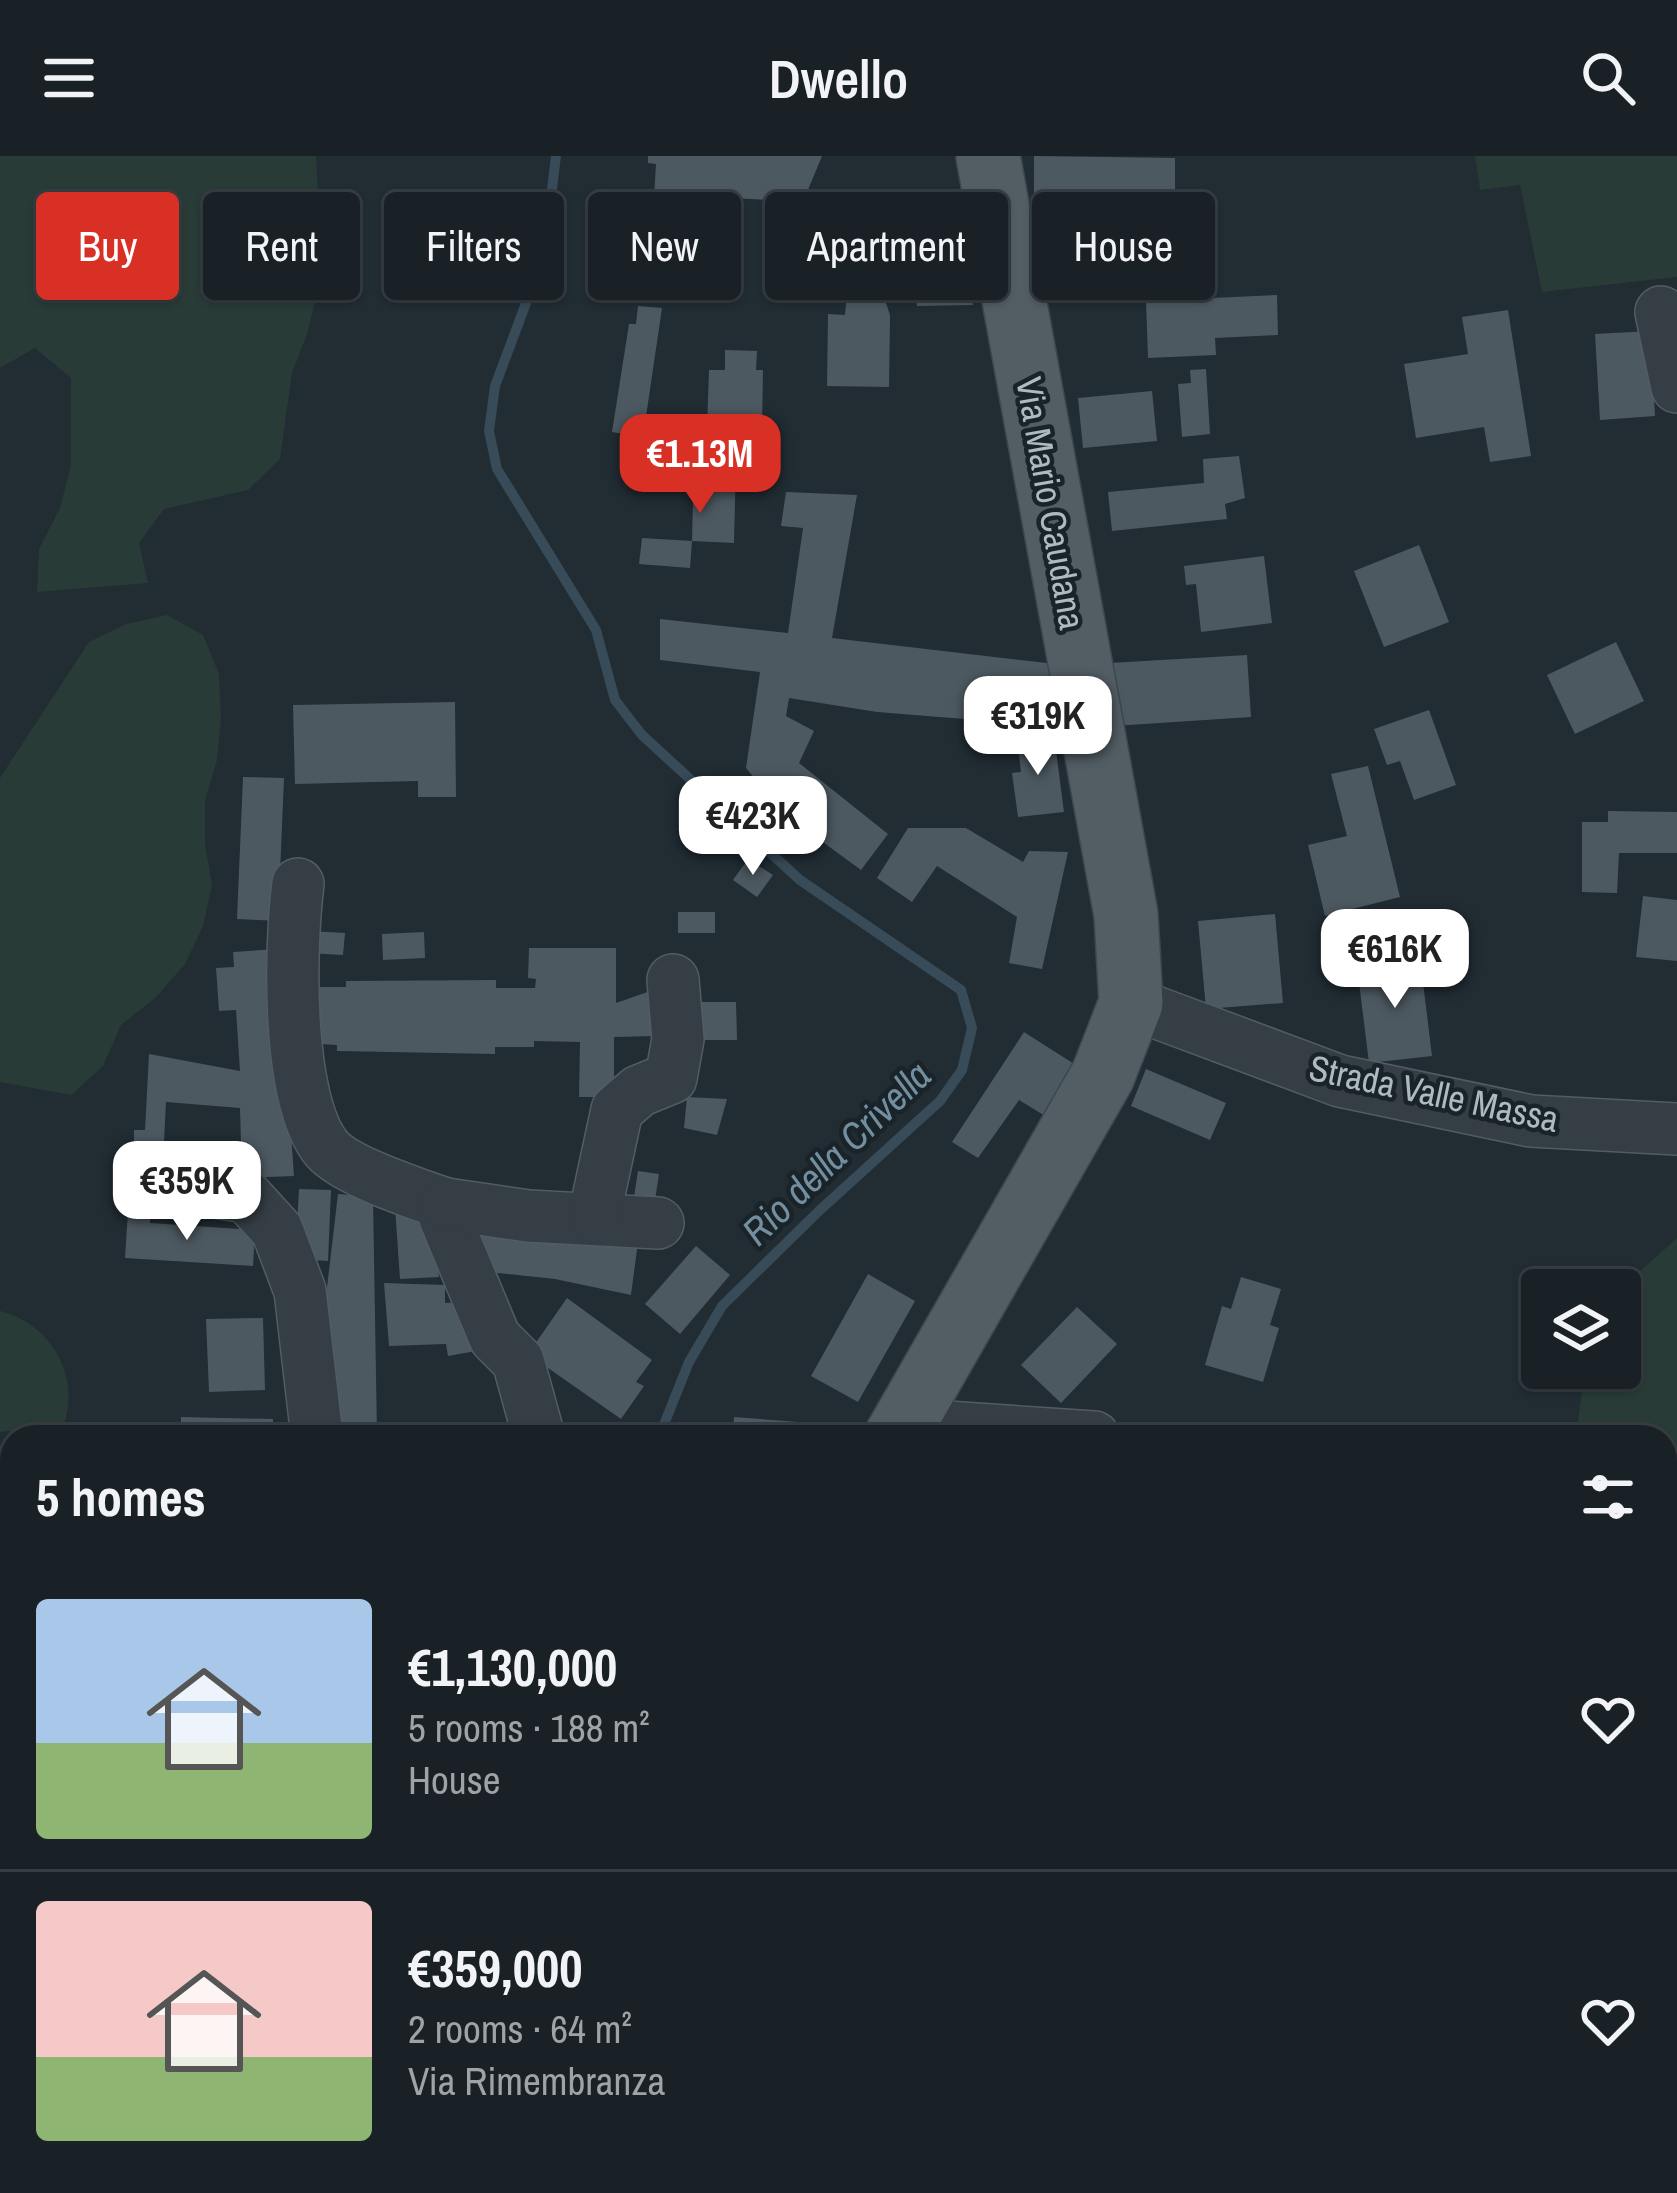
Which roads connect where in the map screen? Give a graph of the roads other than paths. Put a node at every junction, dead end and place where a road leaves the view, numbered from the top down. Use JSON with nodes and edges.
{"nodes":[{"id":1,"x":988,"y":156,"type":"edge"},
{"id":2,"x":1661,"y":312,"type":"dead end"},
{"id":3,"x":1677,"y":387,"type":"edge"},
{"id":4,"x":298,"y":884,"type":"dead end"},
{"id":5,"x":673,"y":980,"type":"dead end"},
{"id":6,"x":1130,"y":1003,"type":"junction"},
{"id":7,"x":1677,"y":1130,"type":"edge"},
{"id":8,"x":196,"y":1190,"type":"dead end"},
{"id":9,"x":446,"y":1204,"type":"junction"},
{"id":10,"x":594,"y":1217,"type":"junction"},
{"id":11,"x":658,"y":1223,"type":"dead end"},
{"id":12,"x":316,"y":1425,"type":"edge"},
{"id":13,"x":536,"y":1425,"type":"edge"},
{"id":14,"x":902,"y":1425,"type":"edge"}],
"edges":[{"from":1,"to":6,"type":"main road","name":"Via Mario Caudana"},
{"from":2,"to":3,"type":"street"},
{"from":4,"to":9,"type":"street"},
{"from":5,"to":10,"type":"street"},
{"from":6,"to":7,"type":"street","name":"Strada Valle Massa"},
{"from":6,"to":14,"type":"main road","name":"Via Mario Caudana"},
{"from":8,"to":12,"type":"street"},
{"from":9,"to":10,"type":"street"},
{"from":9,"to":13,"type":"street"},
{"from":10,"to":11,"type":"street"}]}
